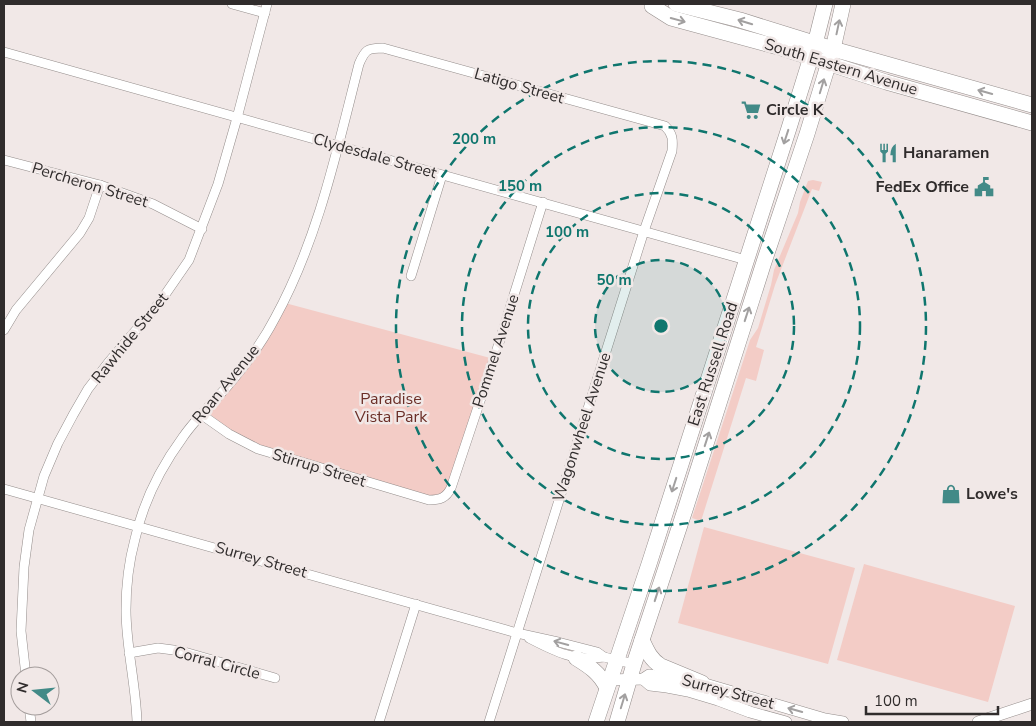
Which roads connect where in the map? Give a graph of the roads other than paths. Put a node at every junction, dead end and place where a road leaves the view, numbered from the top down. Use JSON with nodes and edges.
{"nodes":[{"id":1,"x":232,"y":4,"type":"edge"},
{"id":2,"x":675,"y":4,"type":"edge"},
{"id":3,"x":825,"y":4,"type":"edge"},
{"id":4,"x":843,"y":4,"type":"edge"},
{"id":5,"x":648,"y":5,"type":"edge"},
{"id":6,"x":266,"y":8,"type":"edge"},
{"id":7,"x":367,"y":50,"type":"joint"},
{"id":8,"x":813,"y":50,"type":"junction"},
{"id":9,"x":4,"y":52,"type":"edge"},
{"id":10,"x":831,"y":56,"type":"junction"},
{"id":11,"x":1032,"y":105,"type":"edge"},
{"id":12,"x":237,"y":118,"type":"junction"},
{"id":13,"x":1032,"y":123,"type":"edge"},
{"id":14,"x":670,"y":131,"type":"joint"},
{"id":15,"x":339,"y":146,"type":"junction"},
{"id":16,"x":4,"y":160,"type":"edge"},
{"id":17,"x":442,"y":175,"type":"junction"},
{"id":18,"x":100,"y":186,"type":"junction"},
{"id":19,"x":543,"y":202,"type":"junction"},
{"id":20,"x":202,"y":229,"type":"junction"},
{"id":21,"x":644,"y":231,"type":"junction"},
{"id":22,"x":746,"y":260,"type":"junction"},
{"id":23,"x":411,"y":276,"type":"dead end"},
{"id":24,"x":4,"y":330,"type":"edge"},
{"id":25,"x":716,"y":355,"type":"junction"},
{"id":26,"x":732,"y":360,"type":"junction"},
{"id":27,"x":202,"y":415,"type":"junction"},
{"id":28,"x":4,"y":489,"type":"edge"},
{"id":29,"x":37,"y":498,"type":"junction"},
{"id":30,"x":444,"y":498,"type":"joint"},
{"id":31,"x":138,"y":526,"type":"junction"},
{"id":32,"x":416,"y":604,"type":"junction"},
{"id":33,"x":517,"y":633,"type":"junction"},
{"id":34,"x":642,"y":640,"type":"junction"},
{"id":35,"x":129,"y":653,"type":"junction"},
{"id":36,"x":576,"y":658,"type":"junction"},
{"id":37,"x":611,"y":659,"type":"junction"},
{"id":38,"x":634,"y":664,"type":"junction"},
{"id":39,"x":25,"y":666,"type":"edge"},
{"id":40,"x":275,"y":678,"type":"dead end"},
{"id":41,"x":636,"y":679,"type":"junction"},
{"id":42,"x":702,"y":683,"type":"junction"},
{"id":43,"x":608,"y":684,"type":"junction"},
{"id":44,"x":718,"y":700,"type":"junction"},
{"id":45,"x":775,"y":704,"type":"junction"},
{"id":46,"x":1032,"y":704,"type":"edge"},
{"id":47,"x":137,"y":722,"type":"edge"},
{"id":48,"x":379,"y":722,"type":"edge"},
{"id":49,"x":489,"y":722,"type":"edge"},
{"id":50,"x":596,"y":722,"type":"edge"},
{"id":51,"x":616,"y":722,"type":"edge"},
{"id":52,"x":786,"y":722,"type":"edge"},
{"id":53,"x":843,"y":722,"type":"edge"},
{"id":54,"x":978,"y":722,"type":"edge"}],
"edges":[{"from":1,"to":6,"type":"street"},
{"from":2,"to":5,"type":"main road","name":"South Eastern Avenue"},
{"from":8,"to":2,"type":"main road","name":"South Eastern Avenue","one_way":true},
{"from":3,"to":8,"type":"main road","name":"East Russell Road"},
{"from":10,"to":4,"type":"main road","name":"East Russell Road","one_way":true},
{"from":5,"to":8,"type":"main road","name":"South Eastern Avenue","one_way":true},
{"from":6,"to":12,"type":"street","name":"Rawhide Street"},
{"from":7,"to":14,"type":"street","name":"Latigo Street"},
{"from":7,"to":15,"type":"street","name":"Roan Avenue"},
{"from":8,"to":10,"type":"main road","name":"South Eastern Avenue"},
{"from":8,"to":22,"type":"main road","name":"East Russell Road","one_way":true},
{"from":9,"to":12,"type":"street","name":"Clydesdale Street"},
{"from":11,"to":10,"type":"main road","name":"South Eastern Avenue","one_way":true},
{"from":10,"to":13,"type":"main road","name":"South Eastern Avenue"},
{"from":26,"to":10,"type":"main road","name":"East Russell Road","one_way":true},
{"from":12,"to":15,"type":"street","name":"Clydesdale Street"},
{"from":12,"to":20,"type":"street","name":"Rawhide Street"},
{"from":14,"to":21,"type":"street","name":"Wagonwheel Avenue"},
{"from":15,"to":17,"type":"street","name":"Clydesdale Street"},
{"from":15,"to":27,"type":"street","name":"Roan Avenue"},
{"from":16,"to":18,"type":"street","name":"Percheron Street"},
{"from":17,"to":19,"type":"street","name":"Clydesdale Street"},
{"from":17,"to":23,"type":"street"},
{"from":18,"to":20,"type":"street","name":"Percheron Street"},
{"from":18,"to":24,"type":"street"},
{"from":19,"to":21,"type":"street","name":"Clydesdale Street"},
{"from":19,"to":30,"type":"street","name":"Pommel Avenue"},
{"from":20,"to":29,"type":"street","name":"Rawhide Street"},
{"from":21,"to":22,"type":"street","name":"Clydesdale Street"},
{"from":21,"to":33,"type":"street","name":"Wagonwheel Avenue"},
{"from":22,"to":25,"type":"main road","name":"East Russell Road"},
{"from":25,"to":26,"type":"main road"},
{"from":25,"to":37,"type":"main road","name":"East Russell Road","one_way":true},
{"from":34,"to":26,"type":"main road","name":"East Russell Road","one_way":true},
{"from":27,"to":30,"type":"street","name":"Stirrup Street"},
{"from":27,"to":31,"type":"street","name":"Roan Avenue"},
{"from":28,"to":29,"type":"street","name":"Surrey Street"},
{"from":29,"to":31,"type":"street","name":"Surrey Street"},
{"from":29,"to":39,"type":"street","name":"Rawhide Street"},
{"from":31,"to":32,"type":"street","name":"Surrey Street"},
{"from":31,"to":35,"type":"street","name":"Roan Avenue"},
{"from":32,"to":33,"type":"street","name":"Surrey Street"},
{"from":32,"to":48,"type":"street"},
{"from":33,"to":36,"type":"street","name":"Surrey Street"},
{"from":37,"to":33,"type":"street","name":"Surrey Street","one_way":true},
{"from":33,"to":49,"type":"street","name":"Wagonwheel Avenue"},
{"from":34,"to":38,"type":"main road","name":"East Russell Road"},
{"from":34,"to":42,"type":"main road"},
{"from":35,"to":40,"type":"street","name":"Corral Circle"},
{"from":35,"to":47,"type":"street","name":"Roan Avenue"},
{"from":36,"to":37,"type":"street","name":"Surrey Street"},
{"from":36,"to":43,"type":"main road"},
{"from":37,"to":38,"type":"street","name":"Surrey Street"},
{"from":37,"to":43,"type":"main road","name":"East Russell Road"},
{"from":38,"to":41,"type":"main road","name":"East Russell Road"},
{"from":41,"to":42,"type":"street","name":"Surrey Street"},
{"from":41,"to":43,"type":"street","name":"Surrey Street"},
{"from":41,"to":44,"type":"street","name":"Surrey Street"},
{"from":51,"to":41,"type":"main road","name":"East Russell Road","one_way":true},
{"from":42,"to":45,"type":"street","name":"Surrey Street"},
{"from":43,"to":50,"type":"main road","name":"East Russell Road"},
{"from":44,"to":45,"type":"street"},
{"from":44,"to":52,"type":"street","name":"Surrey Street"},
{"from":53,"to":45,"type":"street","name":"Surrey Street","one_way":true},
{"from":46,"to":54,"type":"street"}]}
